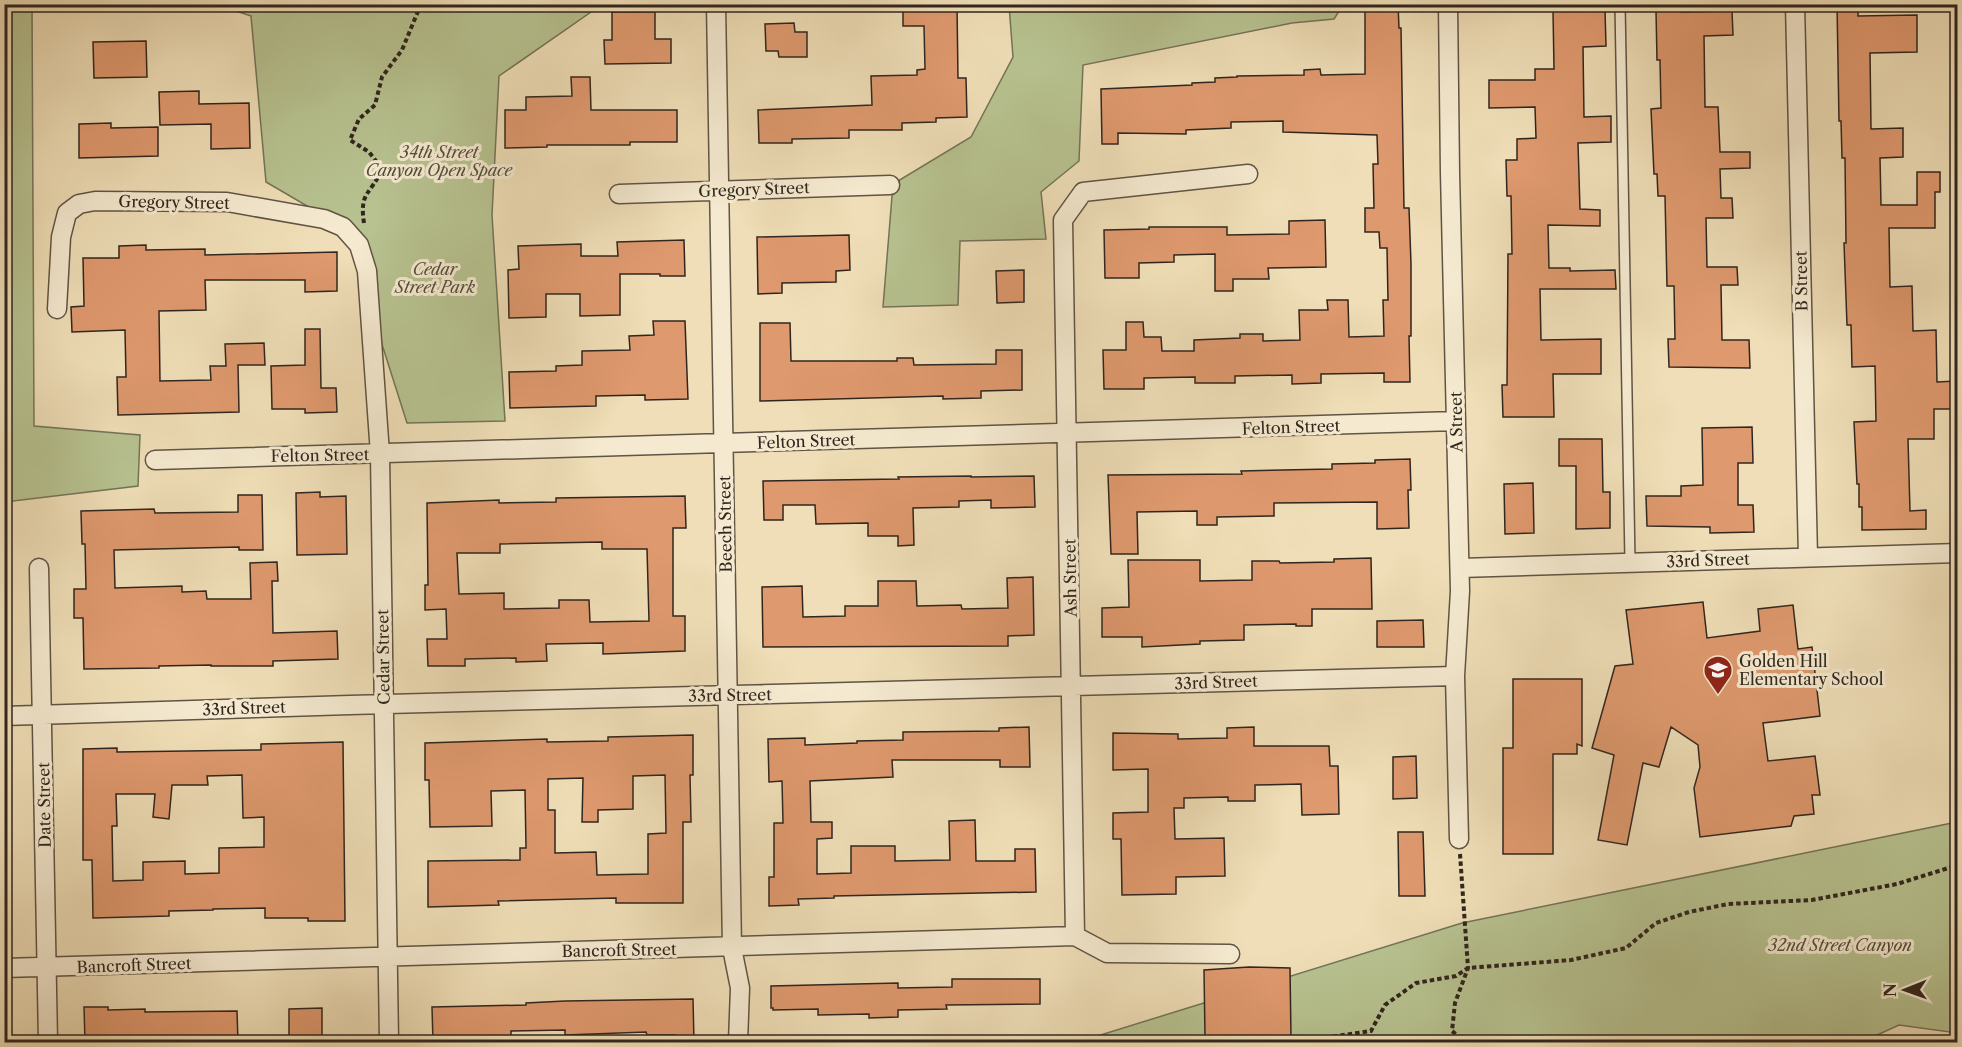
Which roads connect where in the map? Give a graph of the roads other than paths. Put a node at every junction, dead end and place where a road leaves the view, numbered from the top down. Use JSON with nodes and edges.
{"nodes":[{"id":1,"x":716,"y":4,"type":"edge"},
{"id":2,"x":1448,"y":4,"type":"edge"},
{"id":3,"x":1620,"y":4,"type":"edge"},
{"id":4,"x":1795,"y":4,"type":"edge"},
{"id":5,"x":1248,"y":174,"type":"dead end"},
{"id":6,"x":890,"y":185,"type":"dead end"},
{"id":7,"x":718,"y":190,"type":"junction"},
{"id":8,"x":619,"y":194,"type":"dead end"},
{"id":9,"x":367,"y":271,"type":"joint"},
{"id":10,"x":57,"y":309,"type":"dead end"},
{"id":11,"x":1456,"y":421,"type":"junction"},
{"id":12,"x":1067,"y":434,"type":"junction"},
{"id":13,"x":724,"y":444,"type":"junction"},
{"id":14,"x":380,"y":454,"type":"junction"},
{"id":15,"x":155,"y":459,"type":"dead end"},
{"id":16,"x":1958,"y":553,"type":"edge"},
{"id":17,"x":1808,"y":558,"type":"junction"},
{"id":18,"x":1630,"y":562,"type":"junction"},
{"id":19,"x":39,"y":568,"type":"dead end"},
{"id":20,"x":1460,"y":568,"type":"junction"},
{"id":21,"x":1455,"y":676,"type":"junction"},
{"id":22,"x":1071,"y":686,"type":"junction"},
{"id":23,"x":727,"y":695,"type":"junction"},
{"id":24,"x":383,"y":704,"type":"junction"},
{"id":25,"x":42,"y":715,"type":"junction"},
{"id":26,"x":4,"y":716,"type":"edge"},
{"id":27,"x":1459,"y":839,"type":"road end"},
{"id":28,"x":1075,"y":936,"type":"junction"},
{"id":29,"x":732,"y":948,"type":"junction"},
{"id":30,"x":1230,"y":954,"type":"dead end"},
{"id":31,"x":387,"y":957,"type":"junction"},
{"id":32,"x":46,"y":967,"type":"junction"},
{"id":33,"x":4,"y":968,"type":"edge"},
{"id":34,"x":48,"y":1042,"type":"edge"},
{"id":35,"x":388,"y":1042,"type":"edge"},
{"id":36,"x":738,"y":1042,"type":"edge"}],
"edges":[{"from":1,"to":7,"type":"street","name":"Beech Street"},
{"from":2,"to":11,"type":"street","name":"A Street"},
{"from":3,"to":18,"type":"lane"},
{"from":4,"to":17,"type":"street","name":"B Street"},
{"from":5,"to":12,"type":"street","name":"Ash Street"},
{"from":6,"to":7,"type":"street","name":"Gregory Street"},
{"from":7,"to":8,"type":"street","name":"Gregory Street"},
{"from":7,"to":13,"type":"street","name":"Beech Street"},
{"from":9,"to":10,"type":"street","name":"Gregory Street"},
{"from":9,"to":14,"type":"street","name":"Cedar Street"},
{"from":11,"to":12,"type":"street","name":"Felton Street"},
{"from":11,"to":20,"type":"street","name":"A Street"},
{"from":12,"to":13,"type":"street","name":"Felton Street"},
{"from":12,"to":22,"type":"street","name":"Ash Street"},
{"from":13,"to":14,"type":"street","name":"Felton Street"},
{"from":13,"to":23,"type":"street","name":"Beech Street"},
{"from":14,"to":15,"type":"street","name":"Felton Street"},
{"from":14,"to":24,"type":"street","name":"Cedar Street"},
{"from":16,"to":17,"type":"street","name":"33rd Street"},
{"from":17,"to":18,"type":"street","name":"33rd Street"},
{"from":18,"to":20,"type":"street","name":"33rd Street"},
{"from":19,"to":25,"type":"street","name":"Date Street"},
{"from":20,"to":21,"type":"street","name":"A Street"},
{"from":21,"to":22,"type":"street","name":"33rd Street"},
{"from":21,"to":27,"type":"street","name":"A Street"},
{"from":22,"to":23,"type":"street","name":"33rd Street"},
{"from":22,"to":28,"type":"street","name":"Ash Street"},
{"from":23,"to":24,"type":"street","name":"33rd Street"},
{"from":23,"to":29,"type":"street","name":"Beech Street"},
{"from":24,"to":25,"type":"street","name":"33rd Street"},
{"from":24,"to":31,"type":"street","name":"Cedar Street"},
{"from":25,"to":26,"type":"street","name":"33rd Street"},
{"from":25,"to":32,"type":"street","name":"Date Street"},
{"from":28,"to":29,"type":"street","name":"Bancroft Street"},
{"from":28,"to":30,"type":"street","name":"Bancroft Street"},
{"from":29,"to":31,"type":"street","name":"Bancroft Street"},
{"from":29,"to":36,"type":"street","name":"Beech Street"},
{"from":31,"to":32,"type":"street","name":"Bancroft Street"},
{"from":31,"to":35,"type":"street","name":"Cedar Street"},
{"from":32,"to":33,"type":"street","name":"Bancroft Street"},
{"from":32,"to":34,"type":"street","name":"Date Street"}]}
